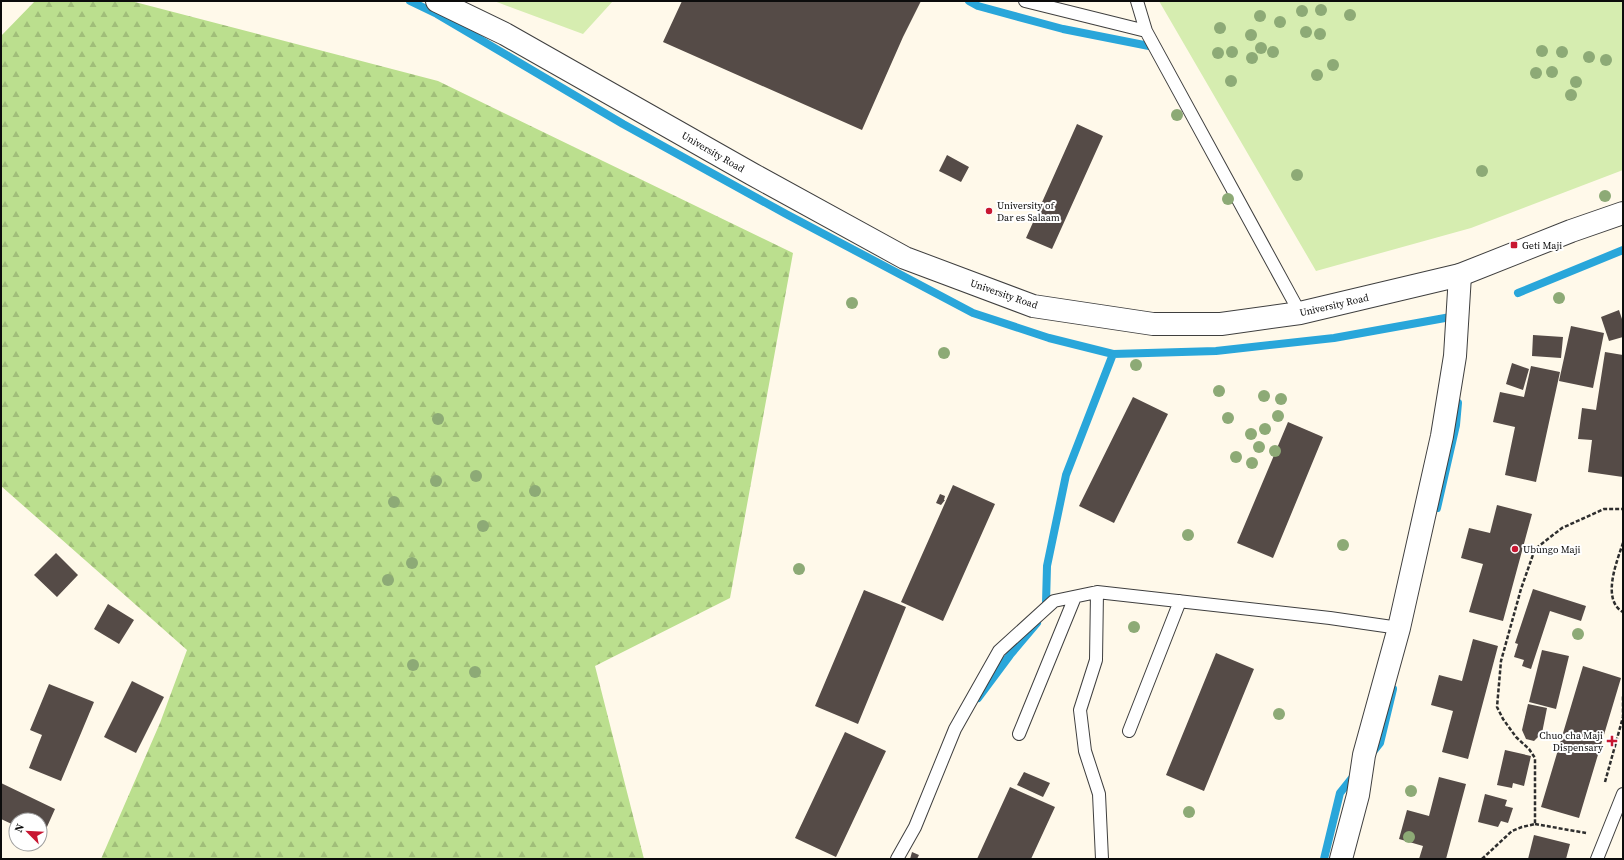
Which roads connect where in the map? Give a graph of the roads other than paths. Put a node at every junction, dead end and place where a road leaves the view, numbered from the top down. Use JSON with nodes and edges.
{"nodes":[{"id":1,"x":436,"y":1,"type":"edge"},
{"id":2,"x":1025,"y":1,"type":"edge"},
{"id":3,"x":1137,"y":1,"type":"edge"},
{"id":4,"x":1146,"y":31,"type":"junction"},
{"id":5,"x":1623,"y":213,"type":"edge"},
{"id":6,"x":1460,"y":275,"type":"junction"},
{"id":7,"x":1300,"y":313,"type":"junction"},
{"id":8,"x":1097,"y":592,"type":"junction"},
{"id":9,"x":1075,"y":597,"type":"junction"},
{"id":10,"x":1180,"y":600,"type":"junction"},
{"id":11,"x":1399,"y":628,"type":"junction"},
{"id":12,"x":1129,"y":731,"type":"dead end"},
{"id":13,"x":1019,"y":734,"type":"dead end"},
{"id":14,"x":1623,"y":794,"type":"edge"},
{"id":15,"x":897,"y":859,"type":"edge"},
{"id":16,"x":1102,"y":859,"type":"edge"},
{"id":17,"x":1341,"y":859,"type":"edge"},
{"id":18,"x":1597,"y":859,"type":"edge"}],
"edges":[{"from":1,"to":7,"type":"street","name":"University Road"},
{"from":2,"to":4,"type":"lane"},
{"from":3,"to":4,"type":"lane"},
{"from":4,"to":7,"type":"lane"},
{"from":5,"to":6,"type":"street","name":"University Road"},
{"from":6,"to":7,"type":"street","name":"University Road"},
{"from":6,"to":11,"type":"street"},
{"from":8,"to":9,"type":"lane"},
{"from":8,"to":10,"type":"lane"},
{"from":8,"to":16,"type":"lane"},
{"from":9,"to":13,"type":"lane"},
{"from":9,"to":15,"type":"lane"},
{"from":10,"to":11,"type":"lane"},
{"from":10,"to":12,"type":"lane"},
{"from":11,"to":17,"type":"street"},
{"from":14,"to":18,"type":"lane"}]}
